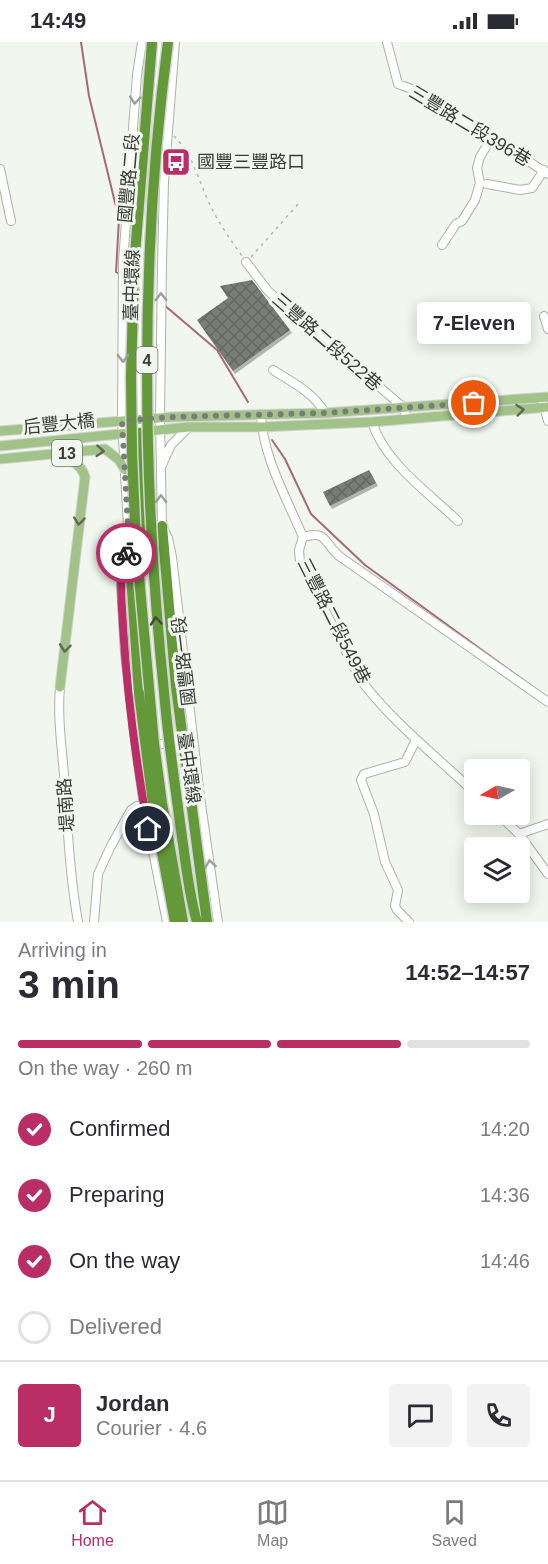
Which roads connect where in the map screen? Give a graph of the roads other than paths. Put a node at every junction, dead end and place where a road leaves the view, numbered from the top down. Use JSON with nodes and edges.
{"nodes":[{"id":1,"x":142,"y":42,"type":"edge"},
{"id":2,"x":153,"y":42,"type":"edge"},
{"id":3,"x":160,"y":42,"type":"edge"},
{"id":4,"x":168,"y":42,"type":"edge"},
{"id":5,"x":175,"y":42,"type":"edge"},
{"id":6,"x":387,"y":42,"type":"edge"},
{"id":7,"x":156,"y":69,"type":"junction"},
{"id":8,"x":174,"y":70,"type":"junction"},
{"id":9,"x":152,"y":129,"type":"junction"},
{"id":10,"x":170,"y":131,"type":"junction"},
{"id":11,"x":492,"y":137,"type":"junction"},
{"id":12,"x":0,"y":169,"type":"edge"},
{"id":13,"x":546,"y":172,"type":"edge"},
{"id":14,"x":487,"y":184,"type":"dead end"},
{"id":15,"x":11,"y":221,"type":"dead end"},
{"id":16,"x":442,"y":244,"type":"dead end"},
{"id":17,"x":142,"y":250,"type":"junction"},
{"id":18,"x":162,"y":251,"type":"junction"},
{"id":19,"x":246,"y":262,"type":"road end"},
{"id":20,"x":544,"y":316,"type":"dead end"},
{"id":21,"x":548,"y":329,"type":"edge"},
{"id":22,"x":273,"y":370,"type":"dead end"},
{"id":23,"x":546,"y":402,"type":"edge"},
{"id":24,"x":404,"y":408,"type":"junction"},
{"id":25,"x":324,"y":413,"type":"junction"},
{"id":26,"x":261,"y":414,"type":"junction"},
{"id":27,"x":160,"y":418,"type":"junction"},
{"id":28,"x":407,"y":419,"type":"junction"},
{"id":29,"x":139,"y":420,"type":"junction"},
{"id":30,"x":122,"y":421,"type":"junction"},
{"id":31,"x":548,"y":421,"type":"edge"},
{"id":32,"x":372,"y":422,"type":"junction"},
{"id":33,"x":189,"y":427,"type":"junction"},
{"id":34,"x":262,"y":427,"type":"junction"},
{"id":35,"x":160,"y":430,"type":"junction"},
{"id":36,"x":0,"y":431,"type":"edge"},
{"id":37,"x":139,"y":433,"type":"junction"},
{"id":38,"x":122,"y":434,"type":"junction"},
{"id":39,"x":0,"y":446,"type":"edge"},
{"id":40,"x":54,"y":454,"type":"junction"},
{"id":41,"x":0,"y":459,"type":"edge"},
{"id":42,"x":125,"y":470,"type":"junction"},
{"id":43,"x":161,"y":472,"type":"junction"},
{"id":44,"x":458,"y":521,"type":"dead end"},
{"id":45,"x":162,"y":526,"type":"junction"},
{"id":46,"x":303,"y":537,"type":"junction"},
{"id":47,"x":129,"y":545,"type":"junction"},
{"id":48,"x":164,"y":565,"type":"junction"},
{"id":49,"x":60,"y":687,"type":"joint"},
{"id":50,"x":548,"y":702,"type":"edge"},
{"id":51,"x":193,"y":739,"type":"junction"},
{"id":52,"x":416,"y":740,"type":"junction"},
{"id":53,"x":136,"y":748,"type":"junction"},
{"id":54,"x":464,"y":783,"type":"edge"},
{"id":55,"x":200,"y":797,"type":"junction"},
{"id":56,"x":144,"y":806,"type":"junction"},
{"id":57,"x":548,"y":824,"type":"edge"},
{"id":58,"x":510,"y":825,"type":"edge"},
{"id":59,"x":519,"y":834,"type":"junction"},
{"id":60,"x":548,"y":874,"type":"edge"},
{"id":61,"x":78,"y":922,"type":"edge"},
{"id":62,"x":94,"y":922,"type":"edge"},
{"id":63,"x":167,"y":922,"type":"edge"},
{"id":64,"x":175,"y":922,"type":"edge"},
{"id":65,"x":183,"y":922,"type":"edge"},
{"id":66,"x":197,"y":922,"type":"edge"},
{"id":67,"x":207,"y":922,"type":"edge"},
{"id":68,"x":218,"y":922,"type":"edge"},
{"id":69,"x":409,"y":922,"type":"edge"}],
"edges":[{"from":1,"to":30,"type":"street","name":"國豐路二段","one_way":true},
{"from":2,"to":65,"type":"highway","name":"臺中環線","number":"4","bridge":true},
{"from":3,"to":7,"type":"street"},
{"from":66,"to":4,"type":"highway","name":"臺中環線","number":"4","one_way":true,"bridge":true},
{"from":5,"to":8,"type":"street","name":"國豐路二段"},
{"from":6,"to":11,"type":"street","name":"三豐路二段396巷"},
{"from":7,"to":8,"type":"street"},
{"from":7,"to":9,"type":"street"},
{"from":8,"to":10,"type":"street","name":"國豐路二段"},
{"from":9,"to":10,"type":"street"},
{"from":9,"to":17,"type":"street"},
{"from":10,"to":18,"type":"street","name":"國豐路二段"},
{"from":11,"to":13,"type":"street","name":"三豐路二段396巷"},
{"from":11,"to":16,"type":"street"},
{"from":12,"to":15,"type":"street"},
{"from":13,"to":14,"type":"street"},
{"from":17,"to":18,"type":"street"},
{"from":17,"to":29,"type":"street"},
{"from":27,"to":18,"type":"street","name":"國豐路二段","one_way":true},
{"from":19,"to":24,"type":"street","name":"三豐路二段522巷"},
{"from":20,"to":21,"type":"street"},
{"from":22,"to":25,"type":"street"},
{"from":23,"to":24,"type":"main road","number":"13"},
{"from":28,"to":23,"type":"main road","number":"13","one_way":true},
{"from":23,"to":31,"type":"street"},
{"from":24,"to":25,"type":"main road","number":"13"},
{"from":24,"to":28,"type":"street"},
{"from":25,"to":26,"type":"main road","number":"13"},
{"from":26,"to":27,"type":"main road","number":"13"},
{"from":26,"to":34,"type":"street","name":"三豐路二段549巷"},
{"from":27,"to":29,"type":"main road","number":"13"},
{"from":27,"to":35,"type":"street","name":"國豐路二段"},
{"from":28,"to":32,"type":"main road","number":"13"},
{"from":29,"to":30,"type":"main road","number":"13"},
{"from":29,"to":37,"type":"street"},
{"from":30,"to":36,"type":"main road","name":"后豐大橋","number":"13"},
{"from":30,"to":38,"type":"street","name":"國豐路二段"},
{"from":32,"to":34,"type":"main road","number":"13"},
{"from":32,"to":44,"type":"street"},
{"from":33,"to":34,"type":"main road","number":"13"},
{"from":33,"to":35,"type":"main road","number":"13"},
{"from":33,"to":43,"type":"street"},
{"from":34,"to":46,"type":"street","name":"三豐路二段549巷"},
{"from":35,"to":37,"type":"main road","number":"13"},
{"from":35,"to":43,"type":"street","name":"國豐路二段"},
{"from":37,"to":38,"type":"main road","number":"13"},
{"from":37,"to":48,"type":"highway"},
{"from":38,"to":39,"type":"main road","name":"后豐大橋","number":"13"},
{"from":38,"to":42,"type":"street","name":"國豐路二段"},
{"from":40,"to":41,"type":"main road","name":"后豐大橋","number":"13"},
{"from":40,"to":42,"type":"main road","name":"后豐大橋","number":"13","one_way":true},
{"from":40,"to":49,"type":"main road","one_way":true},
{"from":42,"to":47,"type":"street","name":"國豐路二段"},
{"from":45,"to":43,"type":"street","name":"國豐路一段","one_way":true},
{"from":45,"to":48,"type":"highway"},
{"from":45,"to":51,"type":"street","name":"國豐路一段"},
{"from":46,"to":50,"type":"street"},
{"from":46,"to":52,"type":"street","name":"三豐路二段549巷"},
{"from":47,"to":53,"type":"street","name":"國豐路二段"},
{"from":47,"to":64,"type":"highway","bridge":true},
{"from":48,"to":67,"type":"highway","bridge":true},
{"from":49,"to":61,"type":"street","name":"堤南路"},
{"from":51,"to":53,"type":"street"},
{"from":51,"to":55,"type":"street","name":"國豐路一段"},
{"from":52,"to":54,"type":"street","name":"三豐路二段549巷"},
{"from":52,"to":69,"type":"street"},
{"from":53,"to":56,"type":"street","name":"國豐路二段"},
{"from":55,"to":56,"type":"street"},
{"from":68,"to":55,"type":"street","name":"國豐路一段","one_way":true},
{"from":56,"to":62,"type":"street"},
{"from":56,"to":63,"type":"street","name":"國豐路二段"},
{"from":57,"to":59,"type":"street"},
{"from":58,"to":59,"type":"street"},
{"from":59,"to":60,"type":"street"}]}
